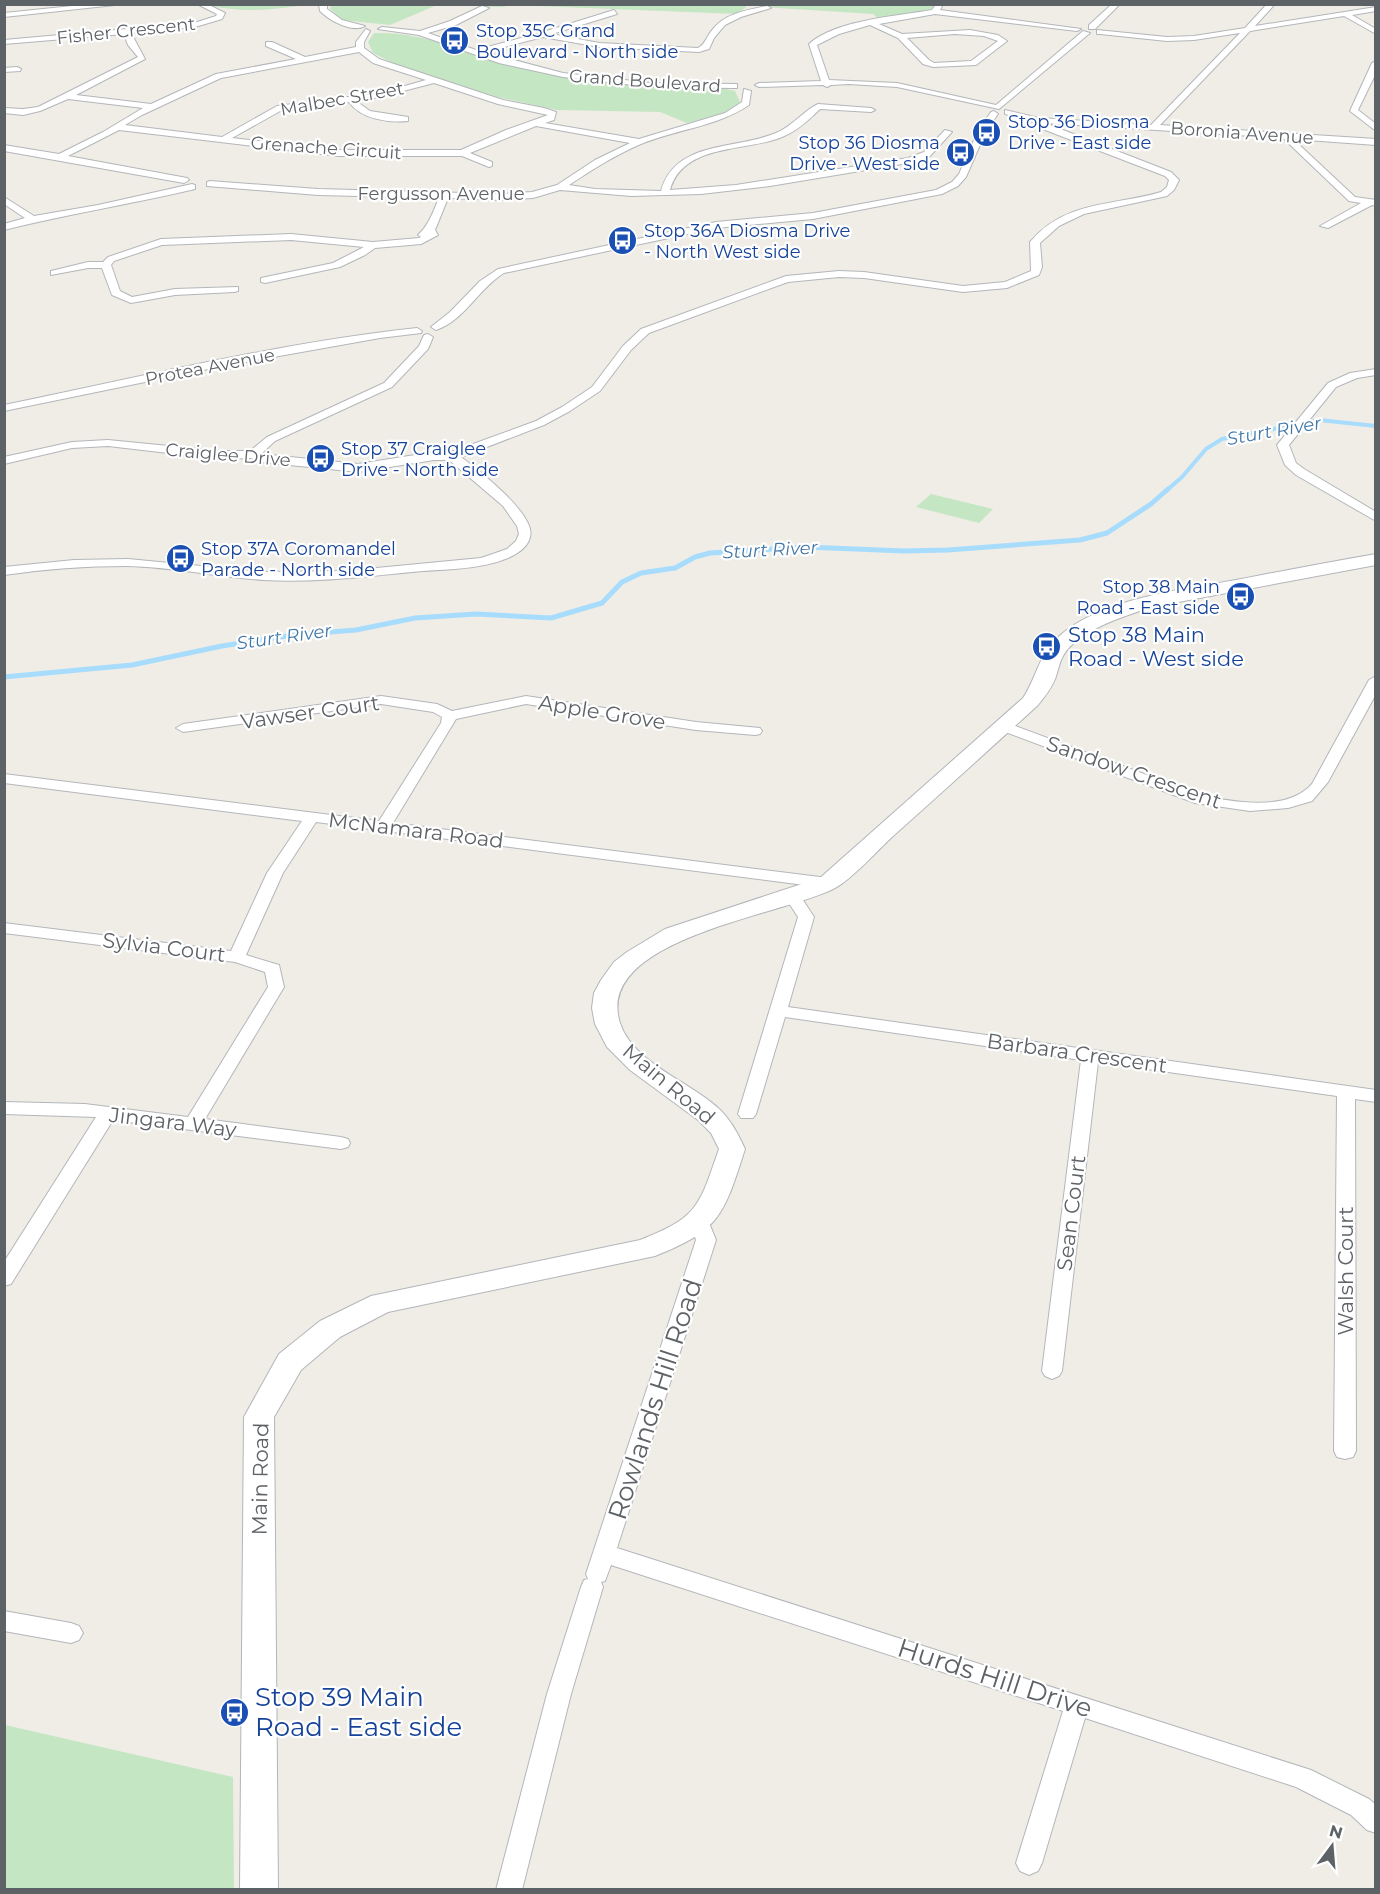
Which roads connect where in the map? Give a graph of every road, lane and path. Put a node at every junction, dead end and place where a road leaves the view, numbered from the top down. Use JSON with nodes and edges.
{"nodes":[{"id":1,"x":121,"y":4,"type":"edge"},
{"id":2,"x":200,"y":4,"type":"edge"},
{"id":3,"x":323,"y":4,"type":"edge"},
{"id":4,"x":1117,"y":4,"type":"edge"},
{"id":5,"x":1272,"y":4,"type":"edge"},
{"id":6,"x":485,"y":8,"type":"dead end"},
{"id":7,"x":767,"y":8,"type":"dead end"},
{"id":8,"x":938,"y":8,"type":"edge"},
{"id":9,"x":1376,"y":9,"type":"edge"},
{"id":10,"x":614,"y":12,"type":"dead end"},
{"id":11,"x":1345,"y":14,"type":"junction"},
{"id":12,"x":4,"y":15,"type":"edge"},
{"id":13,"x":873,"y":24,"type":"junction"},
{"id":14,"x":371,"y":27,"type":"junction"},
{"id":15,"x":1089,"y":30,"type":"junction"},
{"id":16,"x":1248,"y":30,"type":"junction"},
{"id":17,"x":127,"y":31,"type":"junction"},
{"id":18,"x":1376,"y":32,"type":"edge"},
{"id":19,"x":420,"y":33,"type":"junction"},
{"id":20,"x":543,"y":35,"type":"junction"},
{"id":21,"x":901,"y":36,"type":"junction"},
{"id":22,"x":4,"y":42,"type":"edge"},
{"id":23,"x":270,"y":44,"type":"dead end"},
{"id":24,"x":360,"y":49,"type":"junction"},
{"id":25,"x":476,"y":52,"type":"junction"},
{"id":26,"x":305,"y":60,"type":"junction"},
{"id":27,"x":1376,"y":63,"type":"edge"},
{"id":28,"x":17,"y":69,"type":"dead end"},
{"id":29,"x":4,"y":70,"type":"edge"},
{"id":30,"x":434,"y":81,"type":"junction"},
{"id":31,"x":826,"y":84,"type":"junction"},
{"id":32,"x":734,"y":86,"type":"junction"},
{"id":33,"x":760,"y":86,"type":"junction"},
{"id":34,"x":747,"y":91,"type":"junction"},
{"id":35,"x":67,"y":96,"type":"junction"},
{"id":36,"x":351,"y":99,"type":"junction"},
{"id":37,"x":154,"y":107,"type":"junction"},
{"id":38,"x":993,"y":109,"type":"junction"},
{"id":39,"x":4,"y":110,"type":"edge"},
{"id":40,"x":872,"y":110,"type":"dead end"},
{"id":41,"x":405,"y":119,"type":"dead end"},
{"id":42,"x":1037,"y":120,"type":"junction"},
{"id":43,"x":537,"y":124,"type":"junction"},
{"id":44,"x":117,"y":127,"type":"junction"},
{"id":45,"x":1154,"y":127,"type":"junction"},
{"id":46,"x":523,"y":128,"type":"junction"},
{"id":47,"x":1376,"y":129,"type":"edge"},
{"id":48,"x":948,"y":132,"type":"dead end"},
{"id":49,"x":1285,"y":136,"type":"junction"},
{"id":50,"x":222,"y":140,"type":"junction"},
{"id":51,"x":639,"y":142,"type":"junction"},
{"id":52,"x":1376,"y":142,"type":"edge"},
{"id":53,"x":4,"y":148,"type":"edge"},
{"id":54,"x":623,"y":150,"type":"junction"},
{"id":55,"x":463,"y":153,"type":"junction"},
{"id":56,"x":62,"y":156,"type":"junction"},
{"id":57,"x":489,"y":164,"type":"dead end"},
{"id":58,"x":203,"y":180,"type":"junction"},
{"id":59,"x":183,"y":182,"type":"junction"},
{"id":60,"x":562,"y":185,"type":"junction"},
{"id":61,"x":192,"y":187,"type":"junction"},
{"id":62,"x":665,"y":192,"type":"junction"},
{"id":63,"x":155,"y":196,"type":"junction"},
{"id":64,"x":444,"y":196,"type":"junction"},
{"id":65,"x":4,"y":200,"type":"edge"},
{"id":66,"x":1373,"y":203,"type":"edge"},
{"id":67,"x":34,"y":220,"type":"junction"},
{"id":68,"x":1325,"y":226,"type":"dead end"},
{"id":69,"x":4,"y":227,"type":"edge"},
{"id":70,"x":373,"y":245,"type":"junction"},
{"id":71,"x":106,"y":265,"type":"junction"},
{"id":72,"x":55,"y":273,"type":"dead end"},
{"id":73,"x":265,"y":280,"type":"dead end"},
{"id":74,"x":234,"y":289,"type":"dead end"},
{"id":75,"x":131,"y":300,"type":"junction"},
{"id":76,"x":117,"y":307,"type":"dead end"},
{"id":77,"x":436,"y":327,"type":"junction"},
{"id":78,"x":417,"y":331,"type":"junction"},
{"id":79,"x":428,"y":338,"type":"junction"},
{"id":80,"x":1376,"y":372,"type":"edge"},
{"id":81,"x":4,"y":408,"type":"edge"},
{"id":82,"x":253,"y":454,"type":"junction"},
{"id":83,"x":452,"y":456,"type":"junction"},
{"id":84,"x":4,"y":461,"type":"edge"},
{"id":85,"x":1376,"y":517,"type":"edge"},
{"id":86,"x":1376,"y":559,"type":"edge"},
{"id":87,"x":4,"y":571,"type":"edge"},
{"id":88,"x":1376,"y":680,"type":"edge"},
{"id":89,"x":450,"y":716,"type":"junction"},
{"id":90,"x":1005,"y":727,"type":"junction"},
{"id":91,"x":183,"y":728,"type":"dead end"},
{"id":92,"x":755,"y":731,"type":"dead end"},
{"id":93,"x":4,"y":778,"type":"edge"},
{"id":94,"x":312,"y":817,"type":"junction"},
{"id":95,"x":384,"y":826,"type":"junction"},
{"id":96,"x":828,"y":883,"type":"junction"},
{"id":97,"x":793,"y":897,"type":"junction"},
{"id":98,"x":4,"y":928,"type":"edge"},
{"id":99,"x":237,"y":957,"type":"junction"},
{"id":100,"x":778,"y":1011,"type":"junction"},
{"id":101,"x":1090,"y":1055,"type":"junction"},
{"id":102,"x":1346,"y":1092,"type":"junction"},
{"id":103,"x":1376,"y":1096,"type":"edge"},
{"id":104,"x":4,"y":1107,"type":"edge"},
{"id":105,"x":108,"y":1113,"type":"junction"},
{"id":106,"x":747,"y":1114,"type":"dead end"},
{"id":107,"x":193,"y":1124,"type":"junction"},
{"id":108,"x":341,"y":1143,"type":"dead end"},
{"id":109,"x":700,"y":1223,"type":"junction"},
{"id":110,"x":4,"y":1279,"type":"edge"},
{"id":111,"x":1052,"y":1371,"type":"dead end"},
{"id":112,"x":1345,"y":1451,"type":"dead end"},
{"id":113,"x":598,"y":1571,"type":"junction"},
{"id":114,"x":4,"y":1622,"type":"edge"},
{"id":115,"x":71,"y":1633,"type":"dead end"},
{"id":116,"x":1077,"y":1705,"type":"junction"},
{"id":117,"x":1376,"y":1822,"type":"edge"},
{"id":118,"x":1029,"y":1863,"type":"dead end"},
{"id":119,"x":259,"y":1890,"type":"edge"},
{"id":120,"x":509,"y":1890,"type":"edge"}],
"edges":[{"from":1,"to":12,"type":"street","name":"Fisher Crescent"},
{"from":2,"to":17,"type":"street","name":"Fisher Crescent"},
{"from":3,"to":14,"type":"street","name":"Grand Boulevard"},
{"from":4,"to":15,"type":"street"},
{"from":5,"to":16,"type":"street"},
{"from":6,"to":19,"type":"street"},
{"from":7,"to":20,"type":"street"},
{"from":8,"to":13,"type":"street"},
{"from":8,"to":15,"type":"street"},
{"from":9,"to":11,"type":"street"},
{"from":10,"to":20,"type":"street"},
{"from":11,"to":16,"type":"street"},
{"from":11,"to":18,"type":"street"},
{"from":13,"to":21,"type":"street"},
{"from":13,"to":31,"type":"street"},
{"from":14,"to":19,"type":"street","name":"Grand Boulevard"},
{"from":14,"to":24,"type":"street"},
{"from":15,"to":16,"type":"street"},
{"from":15,"to":38,"type":"street"},
{"from":16,"to":45,"type":"street"},
{"from":17,"to":22,"type":"street","name":"Fisher Crescent"},
{"from":17,"to":35,"type":"street"},
{"from":19,"to":25,"type":"street","name":"Grand Boulevard"},
{"from":20,"to":25,"type":"street"},
{"from":21,"to":21,"type":"street"},
{"from":23,"to":26,"type":"street"},
{"from":24,"to":26,"type":"street"},
{"from":24,"to":30,"type":"street"},
{"from":25,"to":32,"type":"street","name":"Grand Boulevard"},
{"from":26,"to":37,"type":"street"},
{"from":27,"to":47,"type":"street"},
{"from":28,"to":29,"type":"street"},
{"from":30,"to":36,"type":"street","name":"Malbec Street"},
{"from":30,"to":43,"type":"street"},
{"from":31,"to":33,"type":"street"},
{"from":31,"to":38,"type":"street"},
{"from":32,"to":33,"type":"street","name":"Grand Boulevard"},
{"from":32,"to":34,"type":"street"},
{"from":33,"to":34,"type":"street"},
{"from":34,"to":51,"type":"street","name":"Fergusson Avenue"},
{"from":35,"to":37,"type":"street"},
{"from":35,"to":39,"type":"street"},
{"from":36,"to":41,"type":"street"},
{"from":36,"to":50,"type":"street","name":"Malbec Street"},
{"from":37,"to":44,"type":"street"},
{"from":38,"to":42,"type":"street"},
{"from":38,"to":77,"type":"street"},
{"from":40,"to":62,"type":"street"},
{"from":42,"to":45,"type":"street","name":"Boronia Avenue"},
{"from":42,"to":83,"type":"street","name":"Craiglee Drive"},
{"from":43,"to":46,"type":"street","name":"Grenache Circuit"},
{"from":43,"to":51,"type":"street"},
{"from":44,"to":50,"type":"street","name":"Grenache Circuit"},
{"from":44,"to":56,"type":"street"},
{"from":45,"to":49,"type":"street","name":"Boronia Avenue"},
{"from":46,"to":54,"type":"street"},
{"from":46,"to":55,"type":"street","name":"Grenache Circuit"},
{"from":48,"to":62,"type":"street"},
{"from":49,"to":52,"type":"street","name":"Boronia Avenue"},
{"from":49,"to":66,"type":"street"},
{"from":50,"to":55,"type":"street","name":"Grenache Circuit"},
{"from":51,"to":54,"type":"street","name":"Fergusson Avenue"},
{"from":53,"to":56,"type":"street"},
{"from":54,"to":60,"type":"street","name":"Fergusson Avenue"},
{"from":55,"to":57,"type":"street"},
{"from":56,"to":59,"type":"street"},
{"from":58,"to":59,"type":"street"},
{"from":58,"to":61,"type":"street"},
{"from":58,"to":64,"type":"street","name":"Fergusson Avenue"},
{"from":59,"to":61,"type":"street"},
{"from":59,"to":63,"type":"street"},
{"from":60,"to":62,"type":"street"},
{"from":60,"to":64,"type":"street","name":"Fergusson Avenue"},
{"from":61,"to":63,"type":"street"},
{"from":63,"to":67,"type":"street"},
{"from":64,"to":70,"type":"street"},
{"from":65,"to":67,"type":"street"},
{"from":66,"to":68,"type":"street"},
{"from":67,"to":69,"type":"street"},
{"from":70,"to":71,"type":"street"},
{"from":70,"to":73,"type":"street"},
{"from":71,"to":72,"type":"street"},
{"from":71,"to":75,"type":"street"},
{"from":74,"to":75,"type":"street"},
{"from":75,"to":76,"type":"street"},
{"from":77,"to":78,"type":"street","name":"Protea Avenue"},
{"from":77,"to":79,"type":"street"},
{"from":78,"to":79,"type":"street"},
{"from":78,"to":81,"type":"street","name":"Protea Avenue"},
{"from":79,"to":82,"type":"street"},
{"from":80,"to":85,"type":"street"},
{"from":82,"to":83,"type":"street","name":"Craiglee Drive"},
{"from":82,"to":84,"type":"street","name":"Craiglee Drive"},
{"from":83,"to":87,"type":"street"},
{"from":86,"to":90,"type":"main road","name":"Main Road"},
{"from":88,"to":90,"type":"street","name":"Sandow Crescent"},
{"from":89,"to":91,"type":"street","name":"Vawser Court"},
{"from":89,"to":92,"type":"street","name":"Apple Grove"},
{"from":89,"to":95,"type":"street"},
{"from":90,"to":96,"type":"main road","name":"Main Road"},
{"from":93,"to":94,"type":"street","name":"McNamara Road"},
{"from":94,"to":95,"type":"street","name":"McNamara Road"},
{"from":94,"to":99,"type":"street","name":"Sylvia Court"},
{"from":95,"to":96,"type":"street","name":"McNamara Road"},
{"from":96,"to":97,"type":"main road","name":"Main Road"},
{"from":97,"to":100,"type":"street"},
{"from":97,"to":109,"type":"main road","name":"Main Road"},
{"from":98,"to":99,"type":"street","name":"Sylvia Court"},
{"from":99,"to":107,"type":"street"},
{"from":100,"to":101,"type":"street","name":"Barbara Crescent"},
{"from":100,"to":106,"type":"street"},
{"from":101,"to":102,"type":"street","name":"Barbara Crescent"},
{"from":101,"to":111,"type":"street","name":"Sean Court"},
{"from":102,"to":103,"type":"street","name":"Barbara Crescent"},
{"from":102,"to":112,"type":"street","name":"Walsh Court"},
{"from":104,"to":105,"type":"street","name":"Jingara Way"},
{"from":105,"to":107,"type":"street","name":"Jingara Way"},
{"from":105,"to":110,"type":"street"},
{"from":107,"to":108,"type":"street","name":"Jingara Way"},
{"from":109,"to":113,"type":"street","name":"Rowlands Hill Road"},
{"from":109,"to":119,"type":"main road","name":"Main Road"},
{"from":113,"to":116,"type":"street","name":"Hurds Hill Drive"},
{"from":113,"to":120,"type":"street","name":"Rowlands Hill Road"},
{"from":114,"to":115,"type":"street"},
{"from":116,"to":117,"type":"street","name":"Hurds Hill Drive"},
{"from":116,"to":118,"type":"street"}]}
